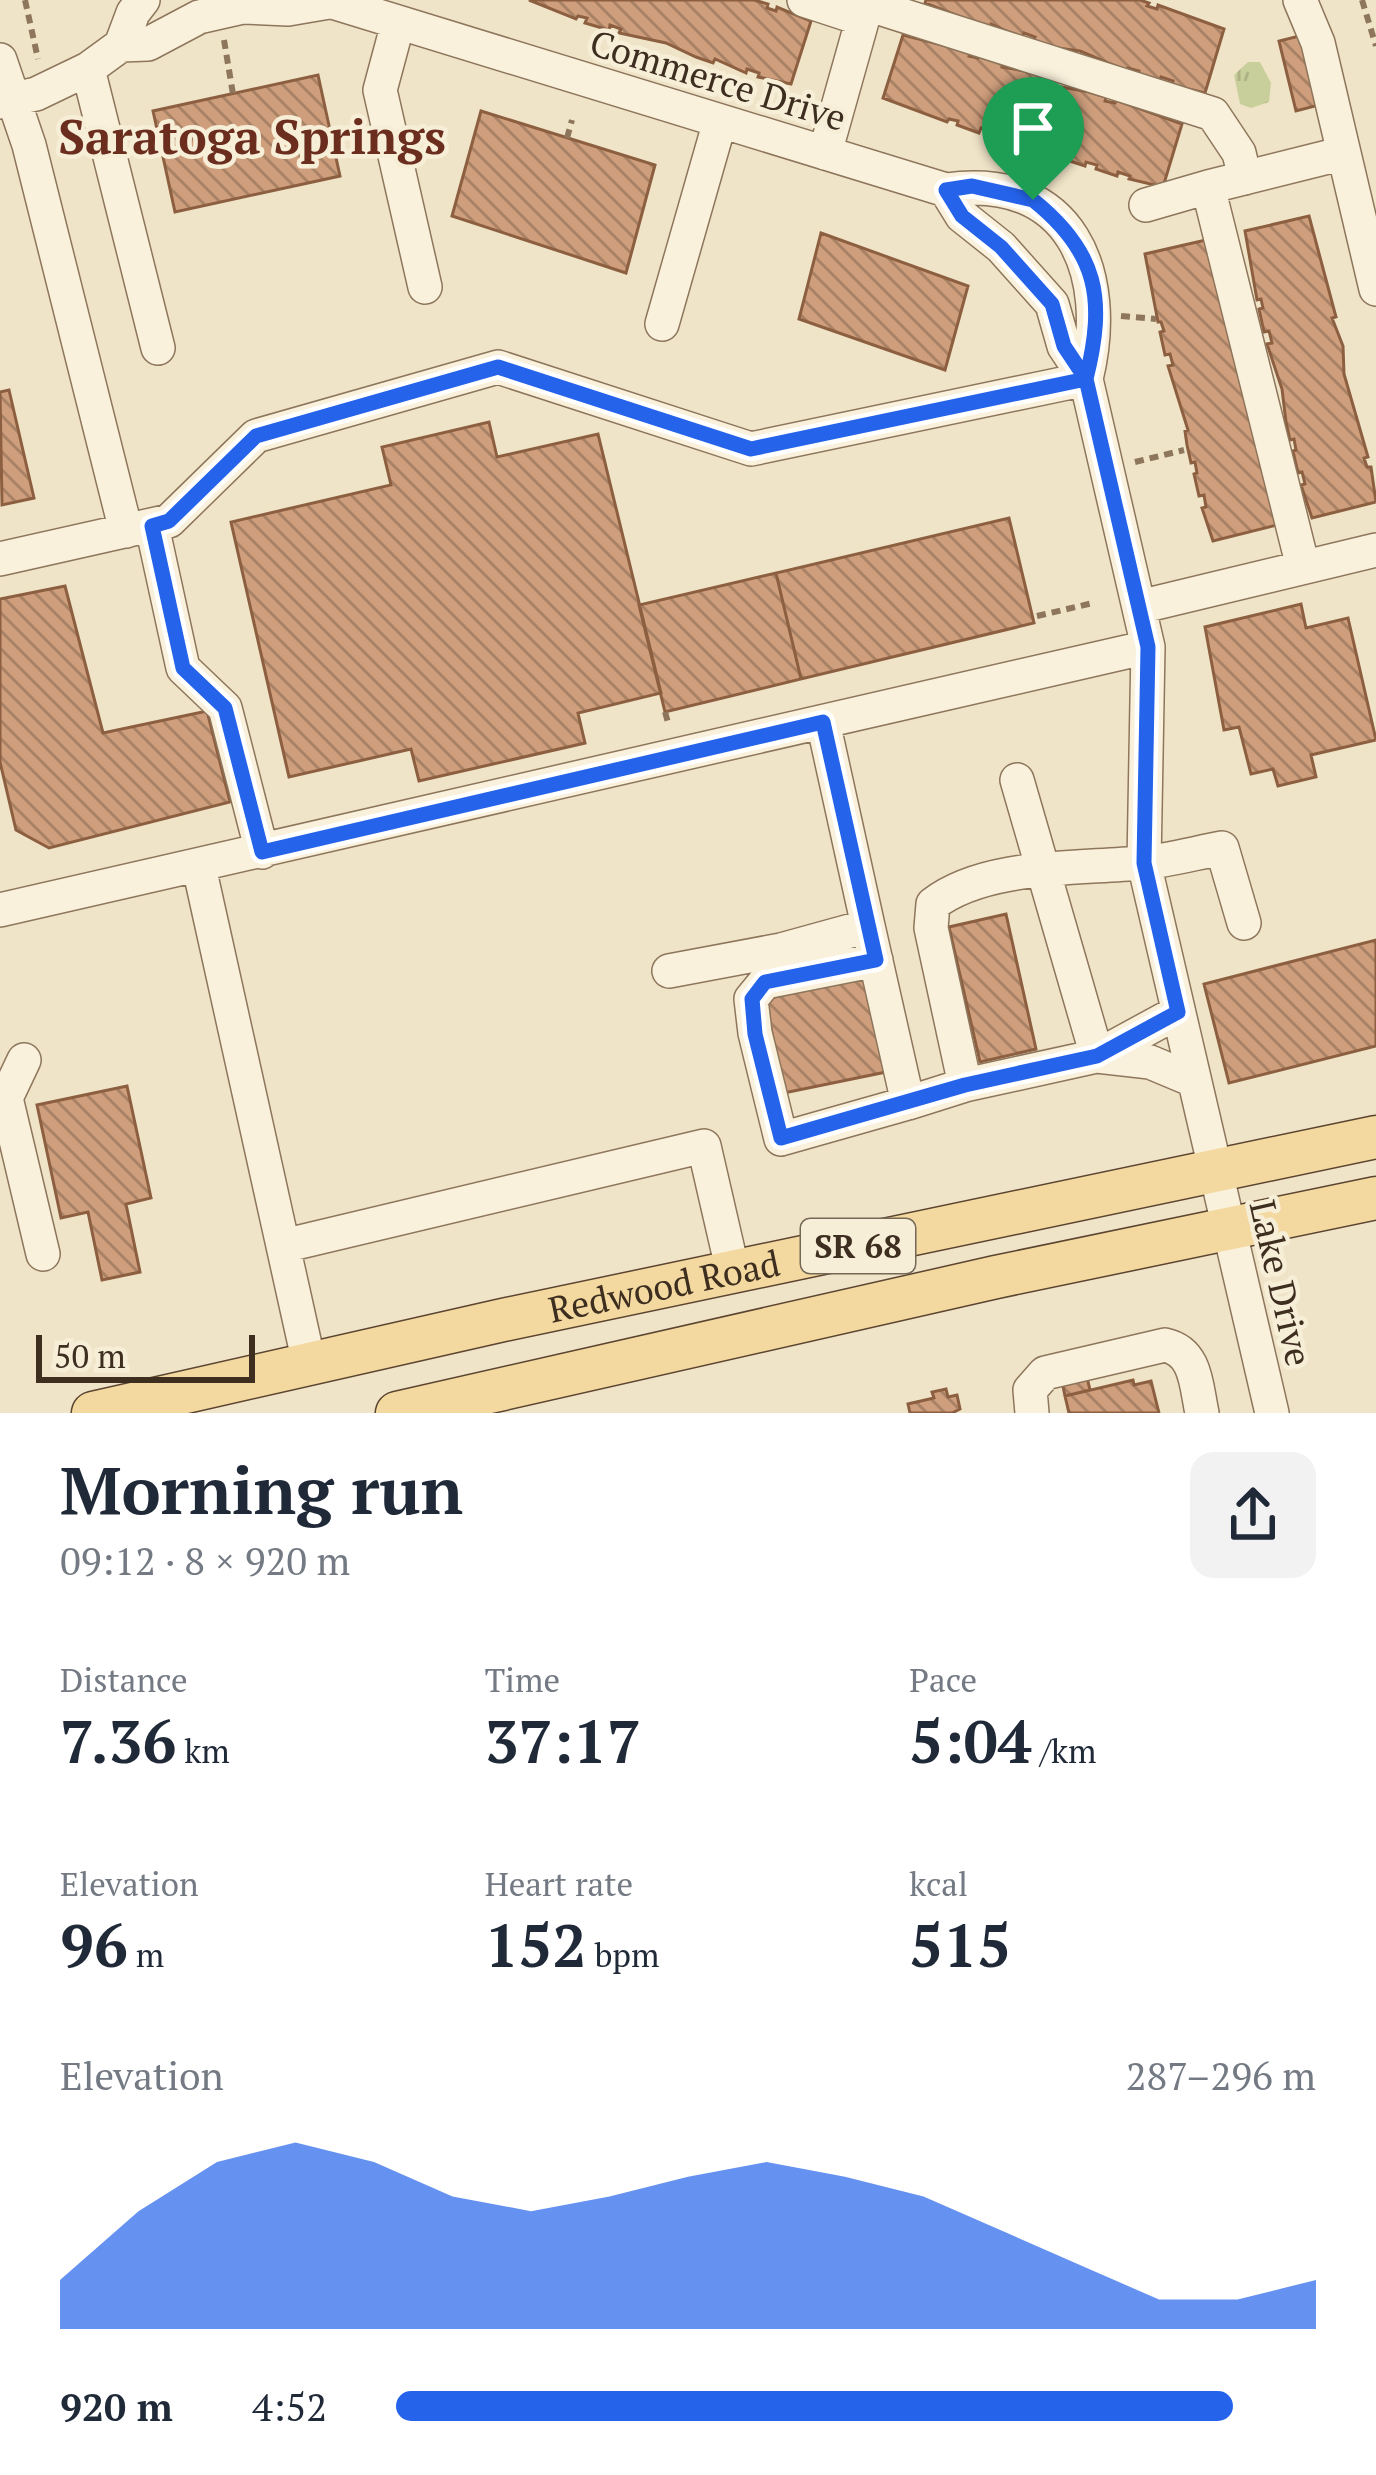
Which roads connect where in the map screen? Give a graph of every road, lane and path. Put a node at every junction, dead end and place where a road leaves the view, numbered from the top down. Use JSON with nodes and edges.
{"nodes":[{"id":1,"x":25,"y":0,"type":"edge"},
{"id":2,"x":143,"y":0,"type":"edge"},
{"id":3,"x":804,"y":0,"type":"edge"},
{"id":4,"x":1300,"y":0,"type":"edge"},
{"id":5,"x":1362,"y":0,"type":"edge"},
{"id":6,"x":337,"y":2,"type":"edge"},
{"id":7,"x":866,"y":8,"type":"edge"},
{"id":8,"x":398,"y":23,"type":"junction"},
{"id":9,"x":224,"y":40,"type":"dead end"},
{"id":10,"x":121,"y":45,"type":"junction"},
{"id":11,"x":1376,"y":46,"type":"edge"},
{"id":12,"x":38,"y":59,"type":"dead end"},
{"id":13,"x":0,"y":60,"type":"edge"},
{"id":14,"x":88,"y":69,"type":"junction"},
{"id":15,"x":232,"y":94,"type":"dead end"},
{"id":16,"x":5,"y":101,"type":"edge"},
{"id":17,"x":572,"y":120,"type":"dead end"},
{"id":18,"x":721,"y":122,"type":"junction"},
{"id":19,"x":567,"y":138,"type":"dead end"},
{"id":20,"x":825,"y":153,"type":"junction"},
{"id":21,"x":1344,"y":154,"type":"junction"},
{"id":22,"x":1245,"y":178,"type":"junction"},
{"id":23,"x":1208,"y":187,"type":"junction"},
{"id":24,"x":946,"y":190,"type":"junction"},
{"id":25,"x":1146,"y":205,"type":"dead end"},
{"id":26,"x":424,"y":287,"type":"dead end"},
{"id":27,"x":1376,"y":290,"type":"edge"},
{"id":28,"x":1112,"y":315,"type":"dead end"},
{"id":29,"x":1156,"y":319,"type":"dead end"},
{"id":30,"x":662,"y":325,"type":"dead end"},
{"id":31,"x":158,"y":348,"type":"dead end"},
{"id":32,"x":1086,"y":379,"type":"junction"},
{"id":33,"x":1184,"y":450,"type":"dead end"},
{"id":34,"x":1131,"y":463,"type":"dead end"},
{"id":35,"x":139,"y":529,"type":"junction"},
{"id":36,"x":1376,"y":550,"type":"edge"},
{"id":37,"x":0,"y":559,"type":"edge"},
{"id":38,"x":1303,"y":568,"type":"junction"},
{"id":39,"x":1093,"y":603,"type":"dead end"},
{"id":40,"x":1138,"y":607,"type":"junction"},
{"id":41,"x":1037,"y":616,"type":"dead end"},
{"id":42,"x":1148,"y":647,"type":"junction"},
{"id":43,"x":823,"y":722,"type":"junction"},
{"id":44,"x":1017,"y":780,"type":"dead end"},
{"id":45,"x":262,"y":852,"type":"junction"},
{"id":46,"x":1144,"y":863,"type":"junction"},
{"id":47,"x":199,"y":867,"type":"junction"},
{"id":48,"x":1043,"y":869,"type":"junction"},
{"id":49,"x":0,"y":910,"type":"edge"},
{"id":50,"x":1244,"y":923,"type":"dead end"},
{"id":51,"x":868,"y":926,"type":"junction"},
{"id":52,"x":876,"y":960,"type":"junction"},
{"id":53,"x":669,"y":971,"type":"dead end"},
{"id":54,"x":1178,"y":1012,"type":"junction"},
{"id":55,"x":1097,"y":1056,"type":"junction"},
{"id":56,"x":24,"y":1060,"type":"dead end"},
{"id":57,"x":1193,"y":1080,"type":"junction"},
{"id":58,"x":965,"y":1085,"type":"junction"},
{"id":59,"x":908,"y":1103,"type":"junction"},
{"id":60,"x":1376,"y":1137,"type":"edge"},
{"id":61,"x":1214,"y":1171,"type":"junction"},
{"id":62,"x":1376,"y":1198,"type":"edge"},
{"id":63,"x":1227,"y":1228,"type":"junction"},
{"id":64,"x":283,"y":1246,"type":"junction"},
{"id":65,"x":43,"y":1254,"type":"dead end"},
{"id":66,"x":733,"y":1272,"type":"junction"},
{"id":67,"x":309,"y":1363,"type":"junction"},
{"id":68,"x":93,"y":1413,"type":"edge"},
{"id":69,"x":398,"y":1413,"type":"edge"},
{"id":70,"x":1033,"y":1413,"type":"edge"},
{"id":71,"x":1185,"y":1413,"type":"edge"},
{"id":72,"x":1202,"y":1413,"type":"edge"},
{"id":73,"x":1272,"y":1413,"type":"edge"}],
"edges":[{"from":1,"to":12,"type":"path"},
{"from":2,"to":10,"type":"street","name":"Commerce Drive"},
{"from":3,"to":7,"type":"street"},
{"from":4,"to":21,"type":"street"},
{"from":5,"to":11,"type":"path"},
{"from":6,"to":8,"type":"street","name":"Commerce Drive"},
{"from":6,"to":10,"type":"street","name":"Commerce Drive"},
{"from":7,"to":20,"type":"street"},
{"from":7,"to":22,"type":"street"},
{"from":8,"to":18,"type":"street","name":"Commerce Drive"},
{"from":8,"to":26,"type":"street"},
{"from":9,"to":15,"type":"path"},
{"from":10,"to":14,"type":"street","name":"Commerce Drive"},
{"from":13,"to":16,"type":"street"},
{"from":14,"to":16,"type":"street","name":"Commerce Drive"},
{"from":14,"to":31,"type":"street"},
{"from":16,"to":35,"type":"street"},
{"from":17,"to":19,"type":"path"},
{"from":18,"to":20,"type":"street","name":"Commerce Drive"},
{"from":18,"to":30,"type":"street"},
{"from":20,"to":24,"type":"street","name":"Commerce Drive"},
{"from":21,"to":22,"type":"street"},
{"from":21,"to":27,"type":"street"},
{"from":22,"to":23,"type":"street"},
{"from":23,"to":25,"type":"street"},
{"from":23,"to":38,"type":"street"},
{"from":24,"to":32,"type":"street"},
{"from":24,"to":32,"type":"street","name":"Commerce Drive"},
{"from":28,"to":29,"type":"path"},
{"from":32,"to":35,"type":"street"},
{"from":32,"to":40,"type":"street","name":"Lake Drive"},
{"from":33,"to":34,"type":"path"},
{"from":35,"to":37,"type":"street"},
{"from":35,"to":45,"type":"street"},
{"from":36,"to":38,"type":"street"},
{"from":38,"to":40,"type":"street"},
{"from":39,"to":41,"type":"path"},
{"from":40,"to":42,"type":"street","name":"Lake Drive"},
{"from":42,"to":43,"type":"street"},
{"from":42,"to":46,"type":"street","name":"Lake Drive"},
{"from":43,"to":45,"type":"street"},
{"from":43,"to":51,"type":"street"},
{"from":44,"to":48,"type":"street"},
{"from":45,"to":47,"type":"street"},
{"from":46,"to":48,"type":"street"},
{"from":46,"to":50,"type":"street"},
{"from":46,"to":54,"type":"street","name":"Lake Drive"},
{"from":47,"to":49,"type":"street"},
{"from":47,"to":64,"type":"street"},
{"from":48,"to":55,"type":"street"},
{"from":48,"to":58,"type":"street"},
{"from":51,"to":52,"type":"street"},
{"from":51,"to":53,"type":"street"},
{"from":52,"to":59,"type":"street"},
{"from":52,"to":59,"type":"street"},
{"from":54,"to":55,"type":"street"},
{"from":54,"to":57,"type":"street","name":"Lake Drive"},
{"from":55,"to":57,"type":"street"},
{"from":55,"to":58,"type":"street"},
{"from":56,"to":65,"type":"street"},
{"from":57,"to":61,"type":"street","name":"Lake Drive"},
{"from":58,"to":59,"type":"street"},
{"from":60,"to":61,"type":"main road","name":"Redwood Road","number":"SR 68"},
{"from":61,"to":63,"type":"street","name":"Lake Drive"},
{"from":61,"to":66,"type":"main road","name":"Redwood Road","number":"SR 68"},
{"from":62,"to":63,"type":"main road","name":"Redwood Road","number":"SR 68"},
{"from":63,"to":69,"type":"main road","name":"Redwood Road","number":"SR 68"},
{"from":63,"to":73,"type":"street","name":"Lake Drive"},
{"from":64,"to":66,"type":"street"},
{"from":64,"to":67,"type":"street"},
{"from":66,"to":67,"type":"main road","name":"Redwood Road","number":"SR 68"},
{"from":67,"to":68,"type":"main road","name":"Redwood Road","number":"SR 68"},
{"from":70,"to":71,"type":"street"},
{"from":70,"to":72,"type":"street"}]}
